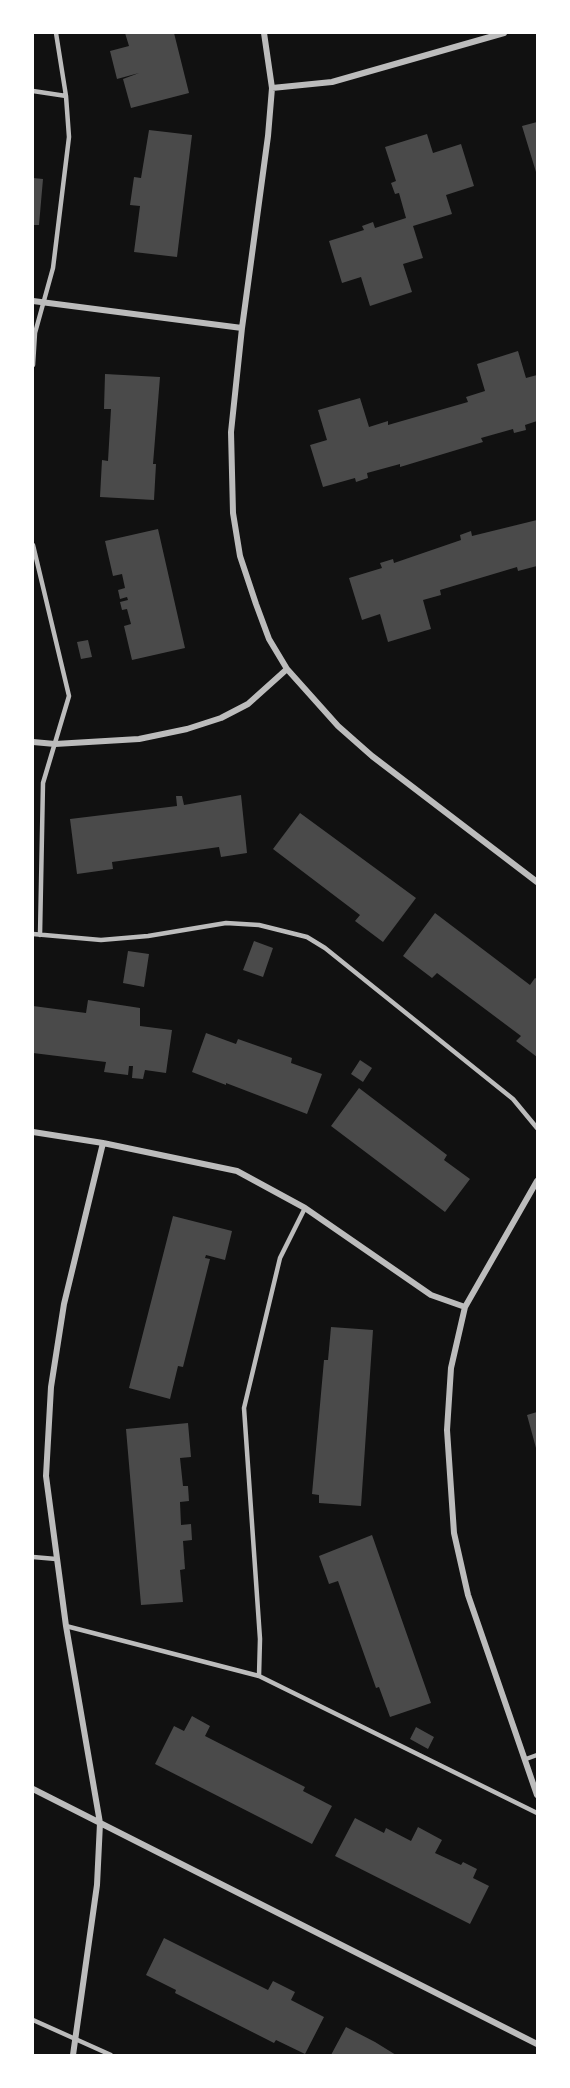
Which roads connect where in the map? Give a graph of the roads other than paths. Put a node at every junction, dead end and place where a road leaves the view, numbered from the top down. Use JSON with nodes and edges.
{"nodes":[{"id":1,"x":56,"y":33,"type":"edge"},
{"id":2,"x":264,"y":33,"type":"edge"},
{"id":3,"x":504,"y":33,"type":"edge"},
{"id":4,"x":272,"y":88,"type":"junction"},
{"id":5,"x":33,"y":92,"type":"edge"},
{"id":6,"x":66,"y":96,"type":"junction"},
{"id":7,"x":33,"y":301,"type":"edge"},
{"id":8,"x":44,"y":302,"type":"junction"},
{"id":9,"x":242,"y":328,"type":"junction"},
{"id":10,"x":33,"y":365,"type":"edge"},
{"id":11,"x":33,"y":545,"type":"edge"},
{"id":12,"x":286,"y":669,"type":"junction"},
{"id":13,"x":33,"y":742,"type":"edge"},
{"id":14,"x":55,"y":744,"type":"junction"},
{"id":15,"x":537,"y":882,"type":"edge"},
{"id":16,"x":33,"y":934,"type":"edge"},
{"id":17,"x":40,"y":935,"type":"junction"},
{"id":18,"x":537,"y":1128,"type":"edge"},
{"id":19,"x":33,"y":1132,"type":"edge"},
{"id":20,"x":103,"y":1143,"type":"junction"},
{"id":21,"x":537,"y":1181,"type":"edge"},
{"id":22,"x":305,"y":1208,"type":"junction"},
{"id":23,"x":465,"y":1307,"type":"junction"},
{"id":24,"x":33,"y":1557,"type":"edge"},
{"id":25,"x":56,"y":1559,"type":"junction"},
{"id":26,"x":66,"y":1626,"type":"junction"},
{"id":27,"x":259,"y":1676,"type":"junction"},
{"id":28,"x":537,"y":1755,"type":"edge"},
{"id":29,"x":526,"y":1759,"type":"junction"},
{"id":30,"x":33,"y":1789,"type":"edge"},
{"id":31,"x":537,"y":1795,"type":"edge"},
{"id":32,"x":537,"y":1813,"type":"edge"},
{"id":33,"x":100,"y":1823,"type":"junction"},
{"id":34,"x":33,"y":2020,"type":"edge"},
{"id":35,"x":75,"y":2038,"type":"junction"},
{"id":36,"x":537,"y":2044,"type":"edge"},
{"id":37,"x":73,"y":2055,"type":"edge"},
{"id":38,"x":111,"y":2055,"type":"edge"}],
"edges":[{"from":1,"to":6,"type":"lane"},
{"from":2,"to":4,"type":"street"},
{"from":3,"to":4,"type":"street"},
{"from":4,"to":9,"type":"street"},
{"from":5,"to":6,"type":"lane"},
{"from":6,"to":8,"type":"lane"},
{"from":7,"to":8,"type":"street"},
{"from":8,"to":9,"type":"street"},
{"from":8,"to":10,"type":"lane"},
{"from":9,"to":12,"type":"street"},
{"from":11,"to":14,"type":"lane"},
{"from":12,"to":14,"type":"street"},
{"from":12,"to":15,"type":"street"},
{"from":13,"to":14,"type":"street"},
{"from":14,"to":17,"type":"lane"},
{"from":16,"to":17,"type":"lane"},
{"from":17,"to":18,"type":"lane"},
{"from":19,"to":20,"type":"street"},
{"from":20,"to":22,"type":"street"},
{"from":20,"to":25,"type":"street"},
{"from":21,"to":23,"type":"street"},
{"from":22,"to":23,"type":"street"},
{"from":22,"to":27,"type":"lane"},
{"from":23,"to":29,"type":"street"},
{"from":24,"to":25,"type":"lane"},
{"from":25,"to":26,"type":"street"},
{"from":26,"to":27,"type":"lane"},
{"from":26,"to":33,"type":"street"},
{"from":27,"to":32,"type":"lane"},
{"from":28,"to":29,"type":"lane"},
{"from":29,"to":31,"type":"street"},
{"from":30,"to":33,"type":"street"},
{"from":33,"to":35,"type":"street"},
{"from":33,"to":36,"type":"street"},
{"from":34,"to":35,"type":"lane"},
{"from":35,"to":37,"type":"street"},
{"from":35,"to":38,"type":"lane"}]}
